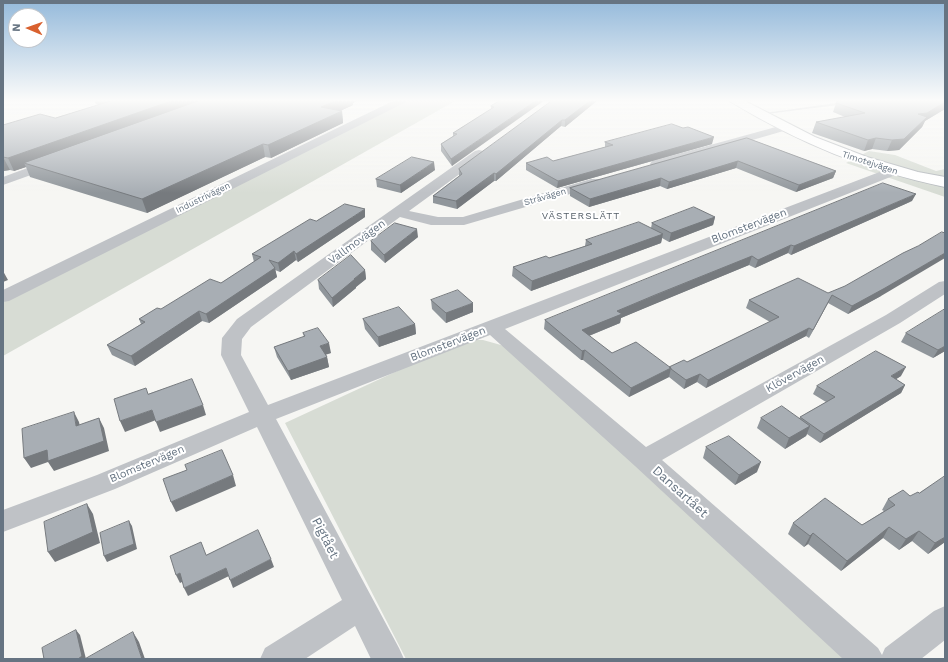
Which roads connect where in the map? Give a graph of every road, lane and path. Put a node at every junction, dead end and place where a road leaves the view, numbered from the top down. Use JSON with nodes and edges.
{"nodes":[{"id":1,"x":340,"y":131,"type":"edge"},
{"id":2,"x":773,"y":131,"type":"edge"},
{"id":3,"x":790,"y":131,"type":"edge"},
{"id":4,"x":492,"y":145,"type":"edge"},
{"id":5,"x":61,"y":160,"type":"edge"},
{"id":6,"x":645,"y":168,"type":"edge"},
{"id":7,"x":894,"y":171,"type":"junction"},
{"id":8,"x":607,"y":179,"type":"edge"},
{"id":9,"x":3,"y":181,"type":"edge"},
{"id":10,"x":945,"y":182,"type":"edge"},
{"id":11,"x":398,"y":212,"type":"junction"},
{"id":12,"x":945,"y":286,"type":"edge"},
{"id":13,"x":3,"y":297,"type":"edge"},
{"id":14,"x":492,"y":327,"type":"junction"},
{"id":15,"x":262,"y":416,"type":"junction"},
{"id":16,"x":644,"y":459,"type":"junction"},
{"id":17,"x":3,"y":521,"type":"edge"},
{"id":18,"x":360,"y":606,"type":"junction"},
{"id":19,"x":945,"y":621,"type":"edge"},
{"id":20,"x":276,"y":659,"type":"edge"},
{"id":21,"x":388,"y":659,"type":"edge"},
{"id":22,"x":867,"y":659,"type":"edge"},
{"id":23,"x":896,"y":659,"type":"edge"}],
"edges":[{"from":1,"to":13,"type":"street","name":"Industrivägen"},
{"from":2,"to":6,"type":"street"},
{"from":3,"to":7,"type":"street","name":"Timotejvägen"},
{"from":4,"to":11,"type":"street","name":"Vallmovägen"},
{"from":5,"to":9,"type":"street"},
{"from":7,"to":10,"type":"street","name":"Timotejvägen"},
{"from":7,"to":14,"type":"street","name":"Blomstervägen"},
{"from":8,"to":11,"type":"street","name":"Stråvägen"},
{"from":11,"to":15,"type":"street","name":"Vallmovägen"},
{"from":12,"to":16,"type":"street","name":"Klövervägen"},
{"from":14,"to":15,"type":"street","name":"Blomstervägen"},
{"from":14,"to":16,"type":"street","name":"Dansartået"},
{"from":15,"to":17,"type":"street","name":"Blomstervägen"},
{"from":15,"to":18,"type":"street","name":"Pigtået"},
{"from":16,"to":22,"type":"street","name":"Dansartået"},
{"from":18,"to":20,"type":"street"},
{"from":18,"to":21,"type":"street","name":"Pigtået"},
{"from":19,"to":23,"type":"street"}]}
